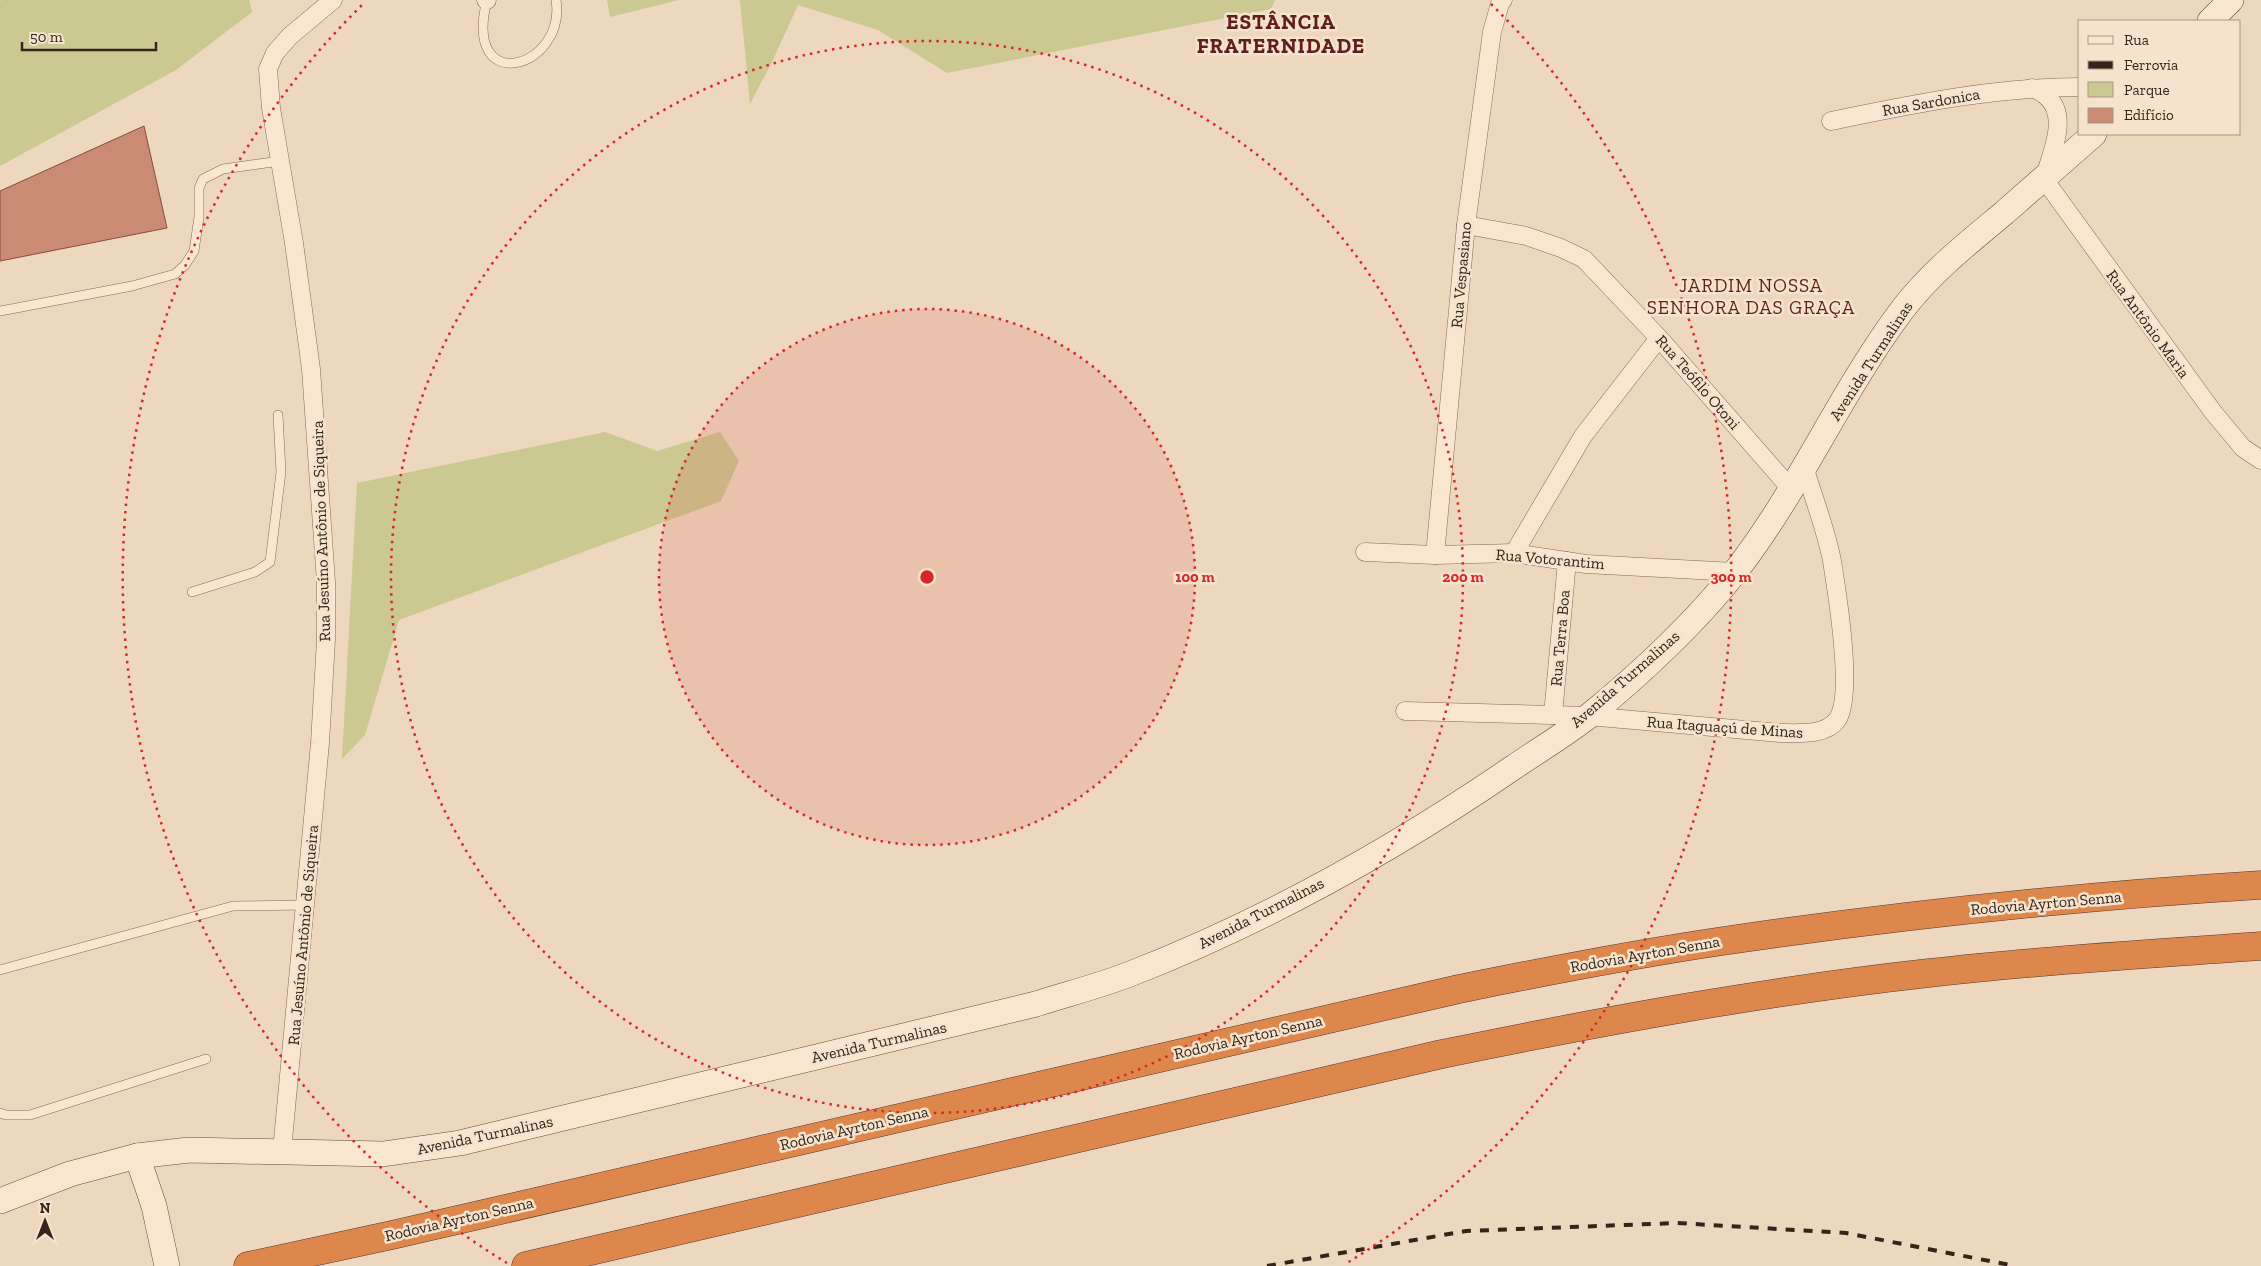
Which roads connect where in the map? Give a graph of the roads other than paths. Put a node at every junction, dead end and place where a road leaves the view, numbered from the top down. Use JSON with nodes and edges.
{"nodes":[{"id":1,"x":333,"y":0,"type":"edge"},
{"id":2,"x":487,"y":0,"type":"edge"},
{"id":3,"x":556,"y":0,"type":"edge"},
{"id":4,"x":1501,"y":0,"type":"edge"},
{"id":5,"x":2230,"y":0,"type":"edge"},
{"id":6,"x":2211,"y":20,"type":"edge"},
{"id":7,"x":2078,"y":86,"type":"edge"},
{"id":8,"x":2032,"y":88,"type":"junction"},
{"id":9,"x":1831,"y":121,"type":"dead end"},
{"id":10,"x":2093,"y":135,"type":"edge"},
{"id":11,"x":280,"y":161,"type":"junction"},
{"id":12,"x":2044,"y":178,"type":"junction"},
{"id":13,"x":1466,"y":224,"type":"junction"},
{"id":14,"x":0,"y":311,"type":"edge"},
{"id":15,"x":1660,"y":338,"type":"junction"},
{"id":16,"x":278,"y":414,"type":"dead end"},
{"id":17,"x":2261,"y":460,"type":"edge"},
{"id":18,"x":1804,"y":466,"type":"junction"},
{"id":19,"x":1791,"y":489,"type":"junction"},
{"id":20,"x":1365,"y":552,"type":"dead end"},
{"id":21,"x":1514,"y":553,"type":"junction"},
{"id":22,"x":1436,"y":555,"type":"junction"},
{"id":23,"x":1567,"y":561,"type":"junction"},
{"id":24,"x":1735,"y":572,"type":"junction"},
{"id":25,"x":192,"y":592,"type":"dead end"},
{"id":26,"x":1405,"y":711,"type":"dead end"},
{"id":27,"x":1553,"y":715,"type":"junction"},
{"id":28,"x":1588,"y":716,"type":"junction"},
{"id":29,"x":2261,"y":884,"type":"edge"},
{"id":30,"x":306,"y":905,"type":"junction"},
{"id":31,"x":2261,"y":946,"type":"edge"},
{"id":32,"x":0,"y":970,"type":"edge"},
{"id":33,"x":206,"y":1059,"type":"dead end"},
{"id":34,"x":0,"y":1113,"type":"edge"},
{"id":35,"x":282,"y":1152,"type":"junction"},
{"id":36,"x":137,"y":1156,"type":"junction"},
{"id":37,"x":0,"y":1201,"type":"edge"},
{"id":38,"x":167,"y":1266,"type":"edge"},
{"id":39,"x":248,"y":1266,"type":"edge"},
{"id":40,"x":526,"y":1266,"type":"edge"}],
"edges":[{"from":1,"to":11,"type":"street","name":"Rua Jesuíno Antônio de Siqueira"},
{"from":2,"to":3,"type":"lane"},
{"from":4,"to":13,"type":"street","name":"Rua Vespasiano"},
{"from":5,"to":6,"type":"street"},
{"from":7,"to":8,"type":"street","name":"Rua Sardonica"},
{"from":8,"to":9,"type":"street","name":"Rua Sardonica"},
{"from":8,"to":12,"type":"street"},
{"from":10,"to":12,"type":"street","name":"Avenida Turmalinas"},
{"from":11,"to":14,"type":"lane"},
{"from":11,"to":30,"type":"street","name":"Rua Jesuíno Antônio de Siqueira"},
{"from":12,"to":17,"type":"street","name":"Rua Antônio Maria"},
{"from":12,"to":18,"type":"street","name":"Avenida Turmalinas"},
{"from":13,"to":15,"type":"street","name":"Rua Teófilo Otoni"},
{"from":13,"to":22,"type":"street","name":"Rua Vespasiano"},
{"from":15,"to":19,"type":"street","name":"Rua Teófilo Otoni"},
{"from":15,"to":21,"type":"street"},
{"from":16,"to":25,"type":"lane"},
{"from":18,"to":19,"type":"street","name":"Avenida Turmalinas"},
{"from":18,"to":28,"type":"street","name":"Rua Itaguaçú de Minas"},
{"from":19,"to":24,"type":"street","name":"Avenida Turmalinas"},
{"from":20,"to":22,"type":"street","name":"Rua Votorantim"},
{"from":21,"to":22,"type":"street","name":"Rua Votorantim"},
{"from":21,"to":23,"type":"street","name":"Rua Votorantim"},
{"from":23,"to":24,"type":"street","name":"Rua Votorantim"},
{"from":23,"to":27,"type":"street","name":"Rua Terra Boa"},
{"from":24,"to":28,"type":"street","name":"Avenida Turmalinas"},
{"from":26,"to":27,"type":"street","name":"Rua Itaguaçú de Minas"},
{"from":27,"to":28,"type":"street","name":"Rua Itaguaçú de Minas"},
{"from":28,"to":35,"type":"street","name":"Avenida Turmalinas"},
{"from":29,"to":39,"type":"highway","name":"Rodovia Ayrton Senna"},
{"from":30,"to":32,"type":"lane"},
{"from":30,"to":35,"type":"street","name":"Rua Jesuíno Antônio de Siqueira"},
{"from":31,"to":40,"type":"highway"},
{"from":33,"to":34,"type":"lane"},
{"from":35,"to":36,"type":"street","name":"Avenida Turmalinas"},
{"from":36,"to":37,"type":"street","name":"Avenida Turmalinas"},
{"from":36,"to":38,"type":"street"}]}
